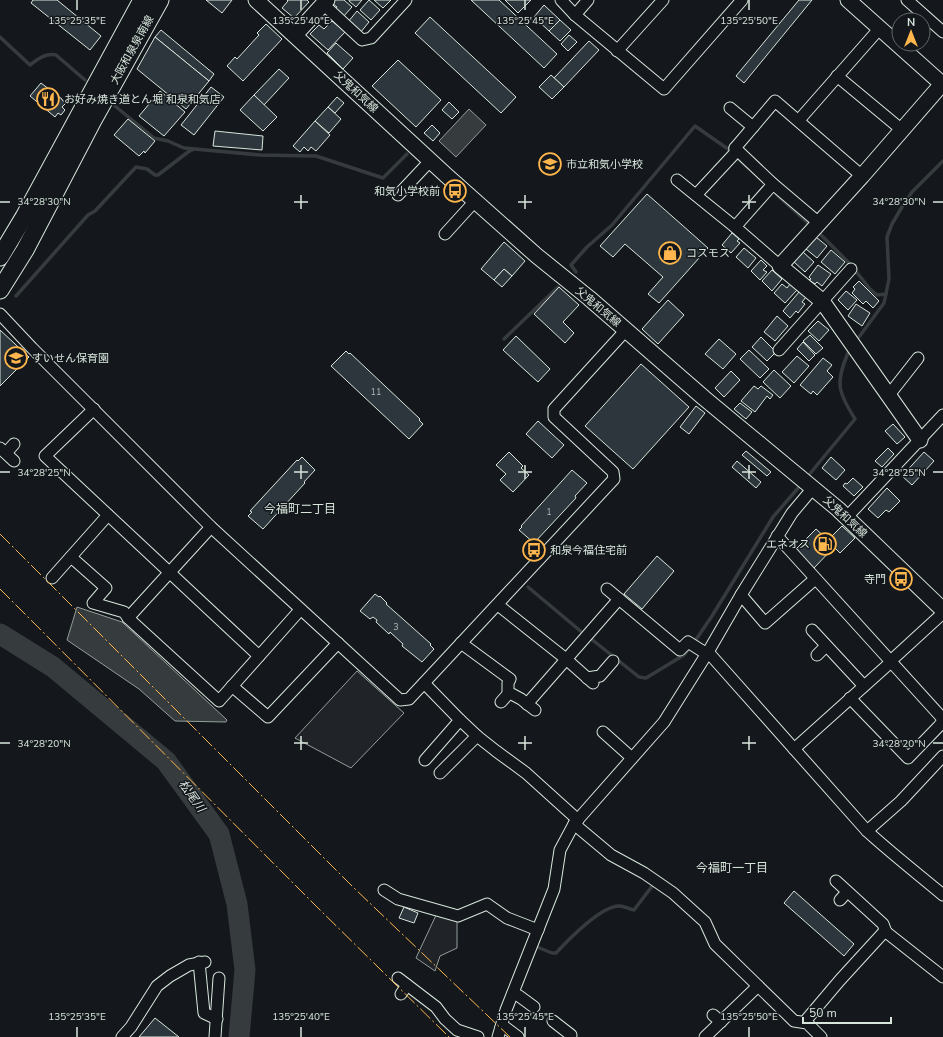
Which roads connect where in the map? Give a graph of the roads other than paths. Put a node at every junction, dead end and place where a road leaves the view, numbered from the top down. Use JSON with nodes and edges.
{"nodes":[{"id":1,"x":142,"y":0,"type":"edge"},
{"id":2,"x":160,"y":0,"type":"edge"},
{"id":3,"x":256,"y":0,"type":"edge"},
{"id":4,"x":406,"y":0,"type":"edge"},
{"id":5,"x":561,"y":0,"type":"edge"},
{"id":6,"x":588,"y":0,"type":"edge"},
{"id":7,"x":663,"y":0,"type":"edge"},
{"id":8,"x":742,"y":0,"type":"edge"},
{"id":9,"x":848,"y":0,"type":"edge"},
{"id":10,"x":907,"y":0,"type":"edge"},
{"id":11,"x":325,"y":2,"type":"edge"},
{"id":12,"x":575,"y":15,"type":"junction"},
{"id":13,"x":880,"y":28,"type":"junction"},
{"id":14,"x":943,"y":32,"type":"edge"},
{"id":15,"x":295,"y":36,"type":"junction"},
{"id":16,"x":617,"y":51,"type":"junction"},
{"id":17,"x":837,"y":76,"type":"junction"},
{"id":18,"x":943,"y":84,"type":"edge"},
{"id":19,"x":730,"y":108,"type":"dead end"},
{"id":20,"x":799,"y":120,"type":"junction"},
{"id":21,"x":753,"y":127,"type":"junction"},
{"id":22,"x":902,"y":130,"type":"junction"},
{"id":23,"x":734,"y":152,"type":"junction"},
{"id":24,"x":430,"y":161,"type":"junction"},
{"id":25,"x":862,"y":176,"type":"junction"},
{"id":26,"x":677,"y":180,"type":"dead end"},
{"id":27,"x":770,"y":187,"type":"junction"},
{"id":28,"x":398,"y":195,"type":"dead end"},
{"id":29,"x":696,"y":195,"type":"junction"},
{"id":30,"x":475,"y":201,"type":"junction"},
{"id":31,"x":819,"y":223,"type":"junction"},
{"id":32,"x":735,"y":227,"type":"junction"},
{"id":33,"x":445,"y":234,"type":"dead end"},
{"id":34,"x":0,"y":257,"type":"edge"},
{"id":35,"x":780,"y":266,"type":"junction"},
{"id":36,"x":851,"y":269,"type":"dead end"},
{"id":37,"x":0,"y":290,"type":"edge"},
{"id":38,"x":822,"y":301,"type":"junction"},
{"id":39,"x":0,"y":314,"type":"edge"},
{"id":40,"x":626,"y":330,"type":"junction"},
{"id":41,"x":779,"y":350,"type":"dead end"},
{"id":42,"x":918,"y":358,"type":"dead end"},
{"id":43,"x":889,"y":395,"type":"junction"},
{"id":44,"x":94,"y":409,"type":"junction"},
{"id":45,"x":943,"y":415,"type":"edge"},
{"id":46,"x":920,"y":440,"type":"junction"},
{"id":47,"x":14,"y":444,"type":"dead end"},
{"id":48,"x":3,"y":450,"type":"edge"},
{"id":49,"x":14,"y":461,"type":"dead end"},
{"id":50,"x":813,"y":488,"type":"junction"},
{"id":51,"x":108,"y":515,"type":"junction"},
{"id":52,"x":847,"y":517,"type":"junction"},
{"id":53,"x":211,"y":528,"type":"junction"},
{"id":54,"x":778,"y":536,"type":"junction"},
{"id":55,"x":71,"y":557,"type":"junction"},
{"id":56,"x":170,"y":573,"type":"junction"},
{"id":57,"x":52,"y":578,"type":"dead end"},
{"id":58,"x":815,"y":578,"type":"junction"},
{"id":59,"x":607,"y":589,"type":"dead end"},
{"id":60,"x":741,"y":594,"type":"junction"},
{"id":61,"x":619,"y":599,"type":"junction"},
{"id":62,"x":498,"y":605,"type":"junction"},
{"id":63,"x":300,"y":610,"type":"junction"},
{"id":64,"x":943,"y":612,"type":"edge"},
{"id":65,"x":128,"y":618,"type":"junction"},
{"id":66,"x":812,"y":630,"type":"dead end"},
{"id":67,"x":338,"y":643,"type":"junction"},
{"id":68,"x":461,"y":643,"type":"junction"},
{"id":69,"x":826,"y":646,"type":"junction"},
{"id":70,"x":707,"y":653,"type":"junction"},
{"id":71,"x":817,"y":655,"type":"dead end"},
{"id":72,"x":259,"y":656,"type":"junction"},
{"id":73,"x":566,"y":659,"type":"junction"},
{"id":74,"x":893,"y":659,"type":"junction"},
{"id":75,"x":613,"y":661,"type":"dead end"},
{"id":76,"x":424,"y":683,"type":"junction"},
{"id":77,"x":232,"y":686,"type":"junction"},
{"id":78,"x":864,"y":686,"type":"junction"},
{"id":79,"x":509,"y":693,"type":"junction"},
{"id":80,"x":850,"y":698,"type":"junction"},
{"id":81,"x":501,"y":702,"type":"dead end"},
{"id":82,"x":460,"y":720,"type":"junction"},
{"id":83,"x":943,"y":720,"type":"edge"},
{"id":84,"x":603,"y":732,"type":"dead end"},
{"id":85,"x":477,"y":736,"type":"junction"},
{"id":86,"x":794,"y":749,"type":"junction"},
{"id":87,"x":943,"y":756,"type":"edge"},
{"id":88,"x":632,"y":758,"type":"junction"},
{"id":89,"x":425,"y":760,"type":"dead end"},
{"id":90,"x":440,"y":772,"type":"dead end"},
{"id":91,"x":576,"y":822,"type":"junction"},
{"id":92,"x":867,"y":831,"type":"junction"},
{"id":93,"x":836,"y":881,"type":"dead end"},
{"id":94,"x":384,"y":890,"type":"dead end"},
{"id":95,"x":943,"y":895,"type":"edge"},
{"id":96,"x":538,"y":930,"type":"junction"},
{"id":97,"x":886,"y":932,"type":"junction"},
{"id":98,"x":943,"y":977,"type":"edge"},
{"id":99,"x":219,"y":978,"type":"dead end"},
{"id":100,"x":398,"y":978,"type":"dead end"},
{"id":101,"x":408,"y":985,"type":"junction"},
{"id":102,"x":758,"y":986,"type":"junction"},
{"id":103,"x":513,"y":993,"type":"junction"},
{"id":104,"x":401,"y":994,"type":"dead end"},
{"id":105,"x":534,"y":1007,"type":"dead end"},
{"id":106,"x":217,"y":1020,"type":"junction"},
{"id":107,"x":553,"y":1021,"type":"dead end"},
{"id":108,"x":807,"y":1023,"type":"junction"},
{"id":109,"x":500,"y":1032,"type":"edge"},
{"id":110,"x":572,"y":1033,"type":"edge"},
{"id":111,"x":122,"y":1037,"type":"edge"},
{"id":112,"x":215,"y":1037,"type":"edge"},
{"id":113,"x":478,"y":1037,"type":"edge"},
{"id":114,"x":518,"y":1037,"type":"edge"},
{"id":115,"x":705,"y":1037,"type":"edge"},
{"id":116,"x":821,"y":1037,"type":"edge"}],
"edges":[{"from":1,"to":34,"type":"main road","name":"大阪和泉泉南線"},
{"from":2,"to":37,"type":"main road","name":"大阪和泉泉南線"},
{"from":3,"to":15,"type":"main road","name":"父鬼和気線"},
{"from":4,"to":11,"type":"street"},
{"from":5,"to":12,"type":"street"},
{"from":6,"to":12,"type":"street"},
{"from":7,"to":16,"type":"street"},
{"from":8,"to":16,"type":"street"},
{"from":9,"to":13,"type":"main road"},
{"from":10,"to":14,"type":"street"},
{"from":11,"to":15,"type":"main road"},
{"from":12,"to":16,"type":"street"},
{"from":13,"to":17,"type":"street"},
{"from":13,"to":18,"type":"main road"},
{"from":15,"to":24,"type":"main road","name":"父鬼和気線"},
{"from":17,"to":20,"type":"street"},
{"from":17,"to":22,"type":"street"},
{"from":18,"to":22,"type":"main road"},
{"from":19,"to":21,"type":"street"},
{"from":20,"to":21,"type":"street"},
{"from":20,"to":25,"type":"street"},
{"from":21,"to":23,"type":"street"},
{"from":22,"to":25,"type":"main road"},
{"from":23,"to":27,"type":"street"},
{"from":23,"to":29,"type":"street"},
{"from":24,"to":28,"type":"street"},
{"from":24,"to":30,"type":"main road","name":"父鬼和気線"},
{"from":25,"to":31,"type":"main road"},
{"from":26,"to":29,"type":"street"},
{"from":27,"to":31,"type":"street"},
{"from":27,"to":32,"type":"street"},
{"from":29,"to":32,"type":"street"},
{"from":30,"to":33,"type":"street"},
{"from":30,"to":40,"type":"main road","name":"父鬼和気線"},
{"from":31,"to":35,"type":"main road"},
{"from":32,"to":35,"type":"street"},
{"from":35,"to":38,"type":"main road"},
{"from":36,"to":38,"type":"street"},
{"from":38,"to":41,"type":"street"},
{"from":38,"to":43,"type":"main road"},
{"from":39,"to":44,"type":"street"},
{"from":40,"to":50,"type":"main road","name":"父鬼和気線"},
{"from":40,"to":62,"type":"street"},
{"from":42,"to":43,"type":"street"},
{"from":43,"to":46,"type":"main road"},
{"from":44,"to":51,"type":"street"},
{"from":44,"to":53,"type":"street"},
{"from":45,"to":46,"type":"street"},
{"from":46,"to":52,"type":"street"},
{"from":47,"to":48,"type":"street"},
{"from":48,"to":49,"type":"street"},
{"from":50,"to":52,"type":"main road","name":"父鬼和気線"},
{"from":50,"to":54,"type":"street"},
{"from":51,"to":55,"type":"street"},
{"from":51,"to":56,"type":"street"},
{"from":52,"to":64,"type":"main road","name":"父鬼和気線"},
{"from":53,"to":56,"type":"street"},
{"from":53,"to":63,"type":"street"},
{"from":54,"to":58,"type":"street"},
{"from":54,"to":60,"type":"street"},
{"from":55,"to":57,"type":"street"},
{"from":55,"to":65,"type":"street"},
{"from":56,"to":65,"type":"street"},
{"from":56,"to":72,"type":"street"},
{"from":58,"to":60,"type":"street"},
{"from":58,"to":74,"type":"street"},
{"from":59,"to":61,"type":"street"},
{"from":60,"to":70,"type":"street"},
{"from":61,"to":70,"type":"street"},
{"from":61,"to":73,"type":"street"},
{"from":62,"to":68,"type":"street"},
{"from":62,"to":73,"type":"street"},
{"from":63,"to":67,"type":"street"},
{"from":63,"to":72,"type":"street"},
{"from":64,"to":74,"type":"street"},
{"from":65,"to":77,"type":"street"},
{"from":66,"to":69,"type":"street"},
{"from":67,"to":76,"type":"street"},
{"from":67,"to":77,"type":"street"},
{"from":68,"to":76,"type":"street"},
{"from":68,"to":79,"type":"street"},
{"from":69,"to":71,"type":"street"},
{"from":69,"to":78,"type":"street"},
{"from":70,"to":86,"type":"street"},
{"from":70,"to":88,"type":"street"},
{"from":72,"to":77,"type":"street"},
{"from":73,"to":75,"type":"street"},
{"from":73,"to":79,"type":"street"},
{"from":74,"to":78,"type":"street"},
{"from":74,"to":83,"type":"street"},
{"from":76,"to":82,"type":"street"},
{"from":78,"to":80,"type":"street"},
{"from":79,"to":81,"type":"street"},
{"from":80,"to":83,"type":"street"},
{"from":80,"to":86,"type":"street"},
{"from":82,"to":85,"type":"street"},
{"from":82,"to":89,"type":"street"},
{"from":84,"to":88,"type":"street"},
{"from":85,"to":90,"type":"street"},
{"from":85,"to":91,"type":"street"},
{"from":86,"to":92,"type":"street"},
{"from":87,"to":92,"type":"street"},
{"from":88,"to":91,"type":"street"},
{"from":91,"to":96,"type":"street"},
{"from":91,"to":102,"type":"street"},
{"from":92,"to":95,"type":"street"},
{"from":93,"to":97,"type":"street"},
{"from":94,"to":96,"type":"street"},
{"from":96,"to":103,"type":"street"},
{"from":97,"to":98,"type":"street"},
{"from":97,"to":108,"type":"street"},
{"from":99,"to":106,"type":"street"},
{"from":100,"to":101,"type":"street"},
{"from":101,"to":104,"type":"street"},
{"from":101,"to":113,"type":"street"},
{"from":102,"to":108,"type":"street"},
{"from":102,"to":115,"type":"street"},
{"from":103,"to":105,"type":"street"},
{"from":103,"to":109,"type":"street"},
{"from":106,"to":111,"type":"street"},
{"from":106,"to":112,"type":"street"},
{"from":107,"to":110,"type":"street"},
{"from":108,"to":116,"type":"street"},
{"from":109,"to":114,"type":"street"}]}
